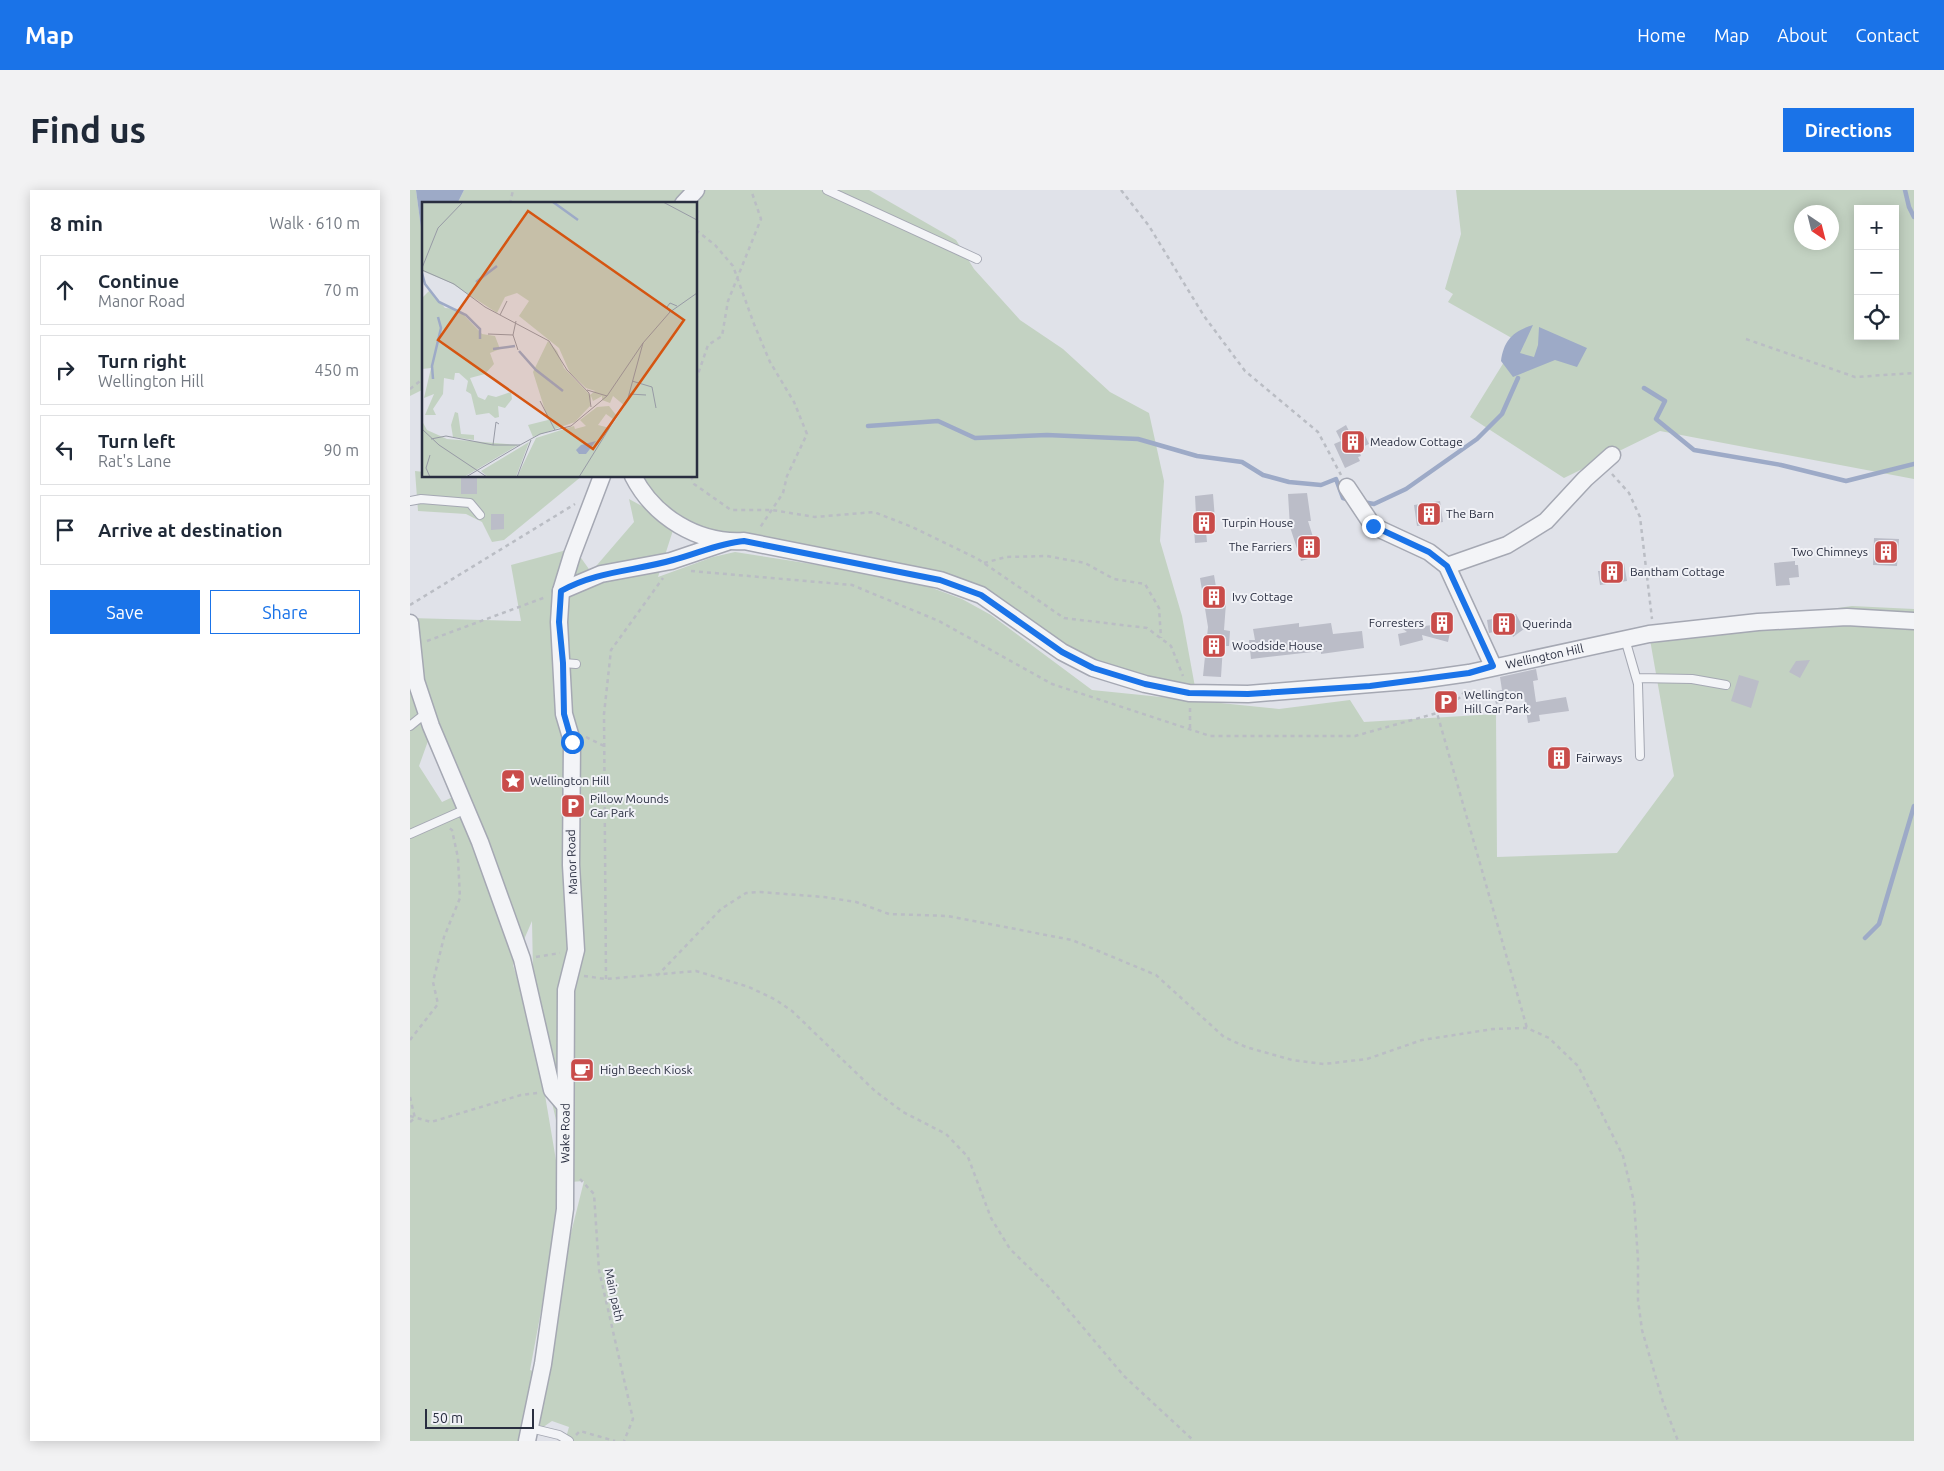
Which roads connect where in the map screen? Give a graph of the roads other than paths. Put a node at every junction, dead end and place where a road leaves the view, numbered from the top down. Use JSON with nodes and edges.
{"nodes":[{"id":1,"x":696,"y":190,"type":"edge"},
{"id":2,"x":827,"y":190,"type":"edge"},
{"id":3,"x":685,"y":202,"type":"edge"},
{"id":4,"x":977,"y":259,"type":"dead end"},
{"id":5,"x":1608,"y":459,"type":"road end"},
{"id":6,"x":634,"y":478,"type":"edge"},
{"id":7,"x":600,"y":483,"type":"edge"},
{"id":8,"x":1347,"y":487,"type":"road end"},
{"id":9,"x":410,"y":501,"type":"edge"},
{"id":10,"x":480,"y":515,"type":"dead end"},
{"id":11,"x":727,"y":542,"type":"junction"},
{"id":12,"x":1447,"y":566,"type":"junction"},
{"id":13,"x":561,"y":591,"type":"junction"},
{"id":14,"x":1914,"y":620,"type":"edge"},
{"id":15,"x":410,"y":623,"type":"edge"},
{"id":16,"x":1625,"y":639,"type":"junction"},
{"id":17,"x":1493,"y":666,"type":"junction"},
{"id":18,"x":1637,"y":678,"type":"junction"},
{"id":19,"x":1726,"y":686,"type":"dead end"},
{"id":20,"x":426,"y":713,"type":"junction"},
{"id":21,"x":410,"y":726,"type":"edge"},
{"id":22,"x":1640,"y":756,"type":"dead end"},
{"id":23,"x":464,"y":810,"type":"junction"},
{"id":24,"x":410,"y":834,"type":"edge"},
{"id":25,"x":564,"y":1104,"type":"junction"},
{"id":26,"x":529,"y":1435,"type":"edge"},
{"id":27,"x":569,"y":1441,"type":"edge"}],
"edges":[{"from":1,"to":3,"type":"street"},
{"from":2,"to":4,"type":"lane"},
{"from":5,"to":12,"type":"street"},
{"from":6,"to":11,"type":"street","name":"Wellington Hill"},
{"from":7,"to":13,"type":"street","name":"Manor Road"},
{"from":8,"to":12,"type":"street"},
{"from":9,"to":10,"type":"lane"},
{"from":11,"to":13,"type":"street","name":"Wellington Hill"},
{"from":11,"to":17,"type":"street","name":"Wellington Hill"},
{"from":12,"to":17,"type":"street"},
{"from":13,"to":25,"type":"street","name":"Manor Road"},
{"from":14,"to":16,"type":"street","name":"Wellington Hill"},
{"from":15,"to":20,"type":"street","name":"Wake Road"},
{"from":16,"to":17,"type":"street","name":"Wellington Hill"},
{"from":16,"to":18,"type":"lane"},
{"from":18,"to":19,"type":"lane"},
{"from":18,"to":22,"type":"lane"},
{"from":20,"to":21,"type":"lane"},
{"from":20,"to":23,"type":"street","name":"Wake Road"},
{"from":23,"to":24,"type":"lane"},
{"from":23,"to":25,"type":"street","name":"Wake Road"},
{"from":25,"to":26,"type":"street","name":"Wake Road"},
{"from":26,"to":27,"type":"lane"}]}
